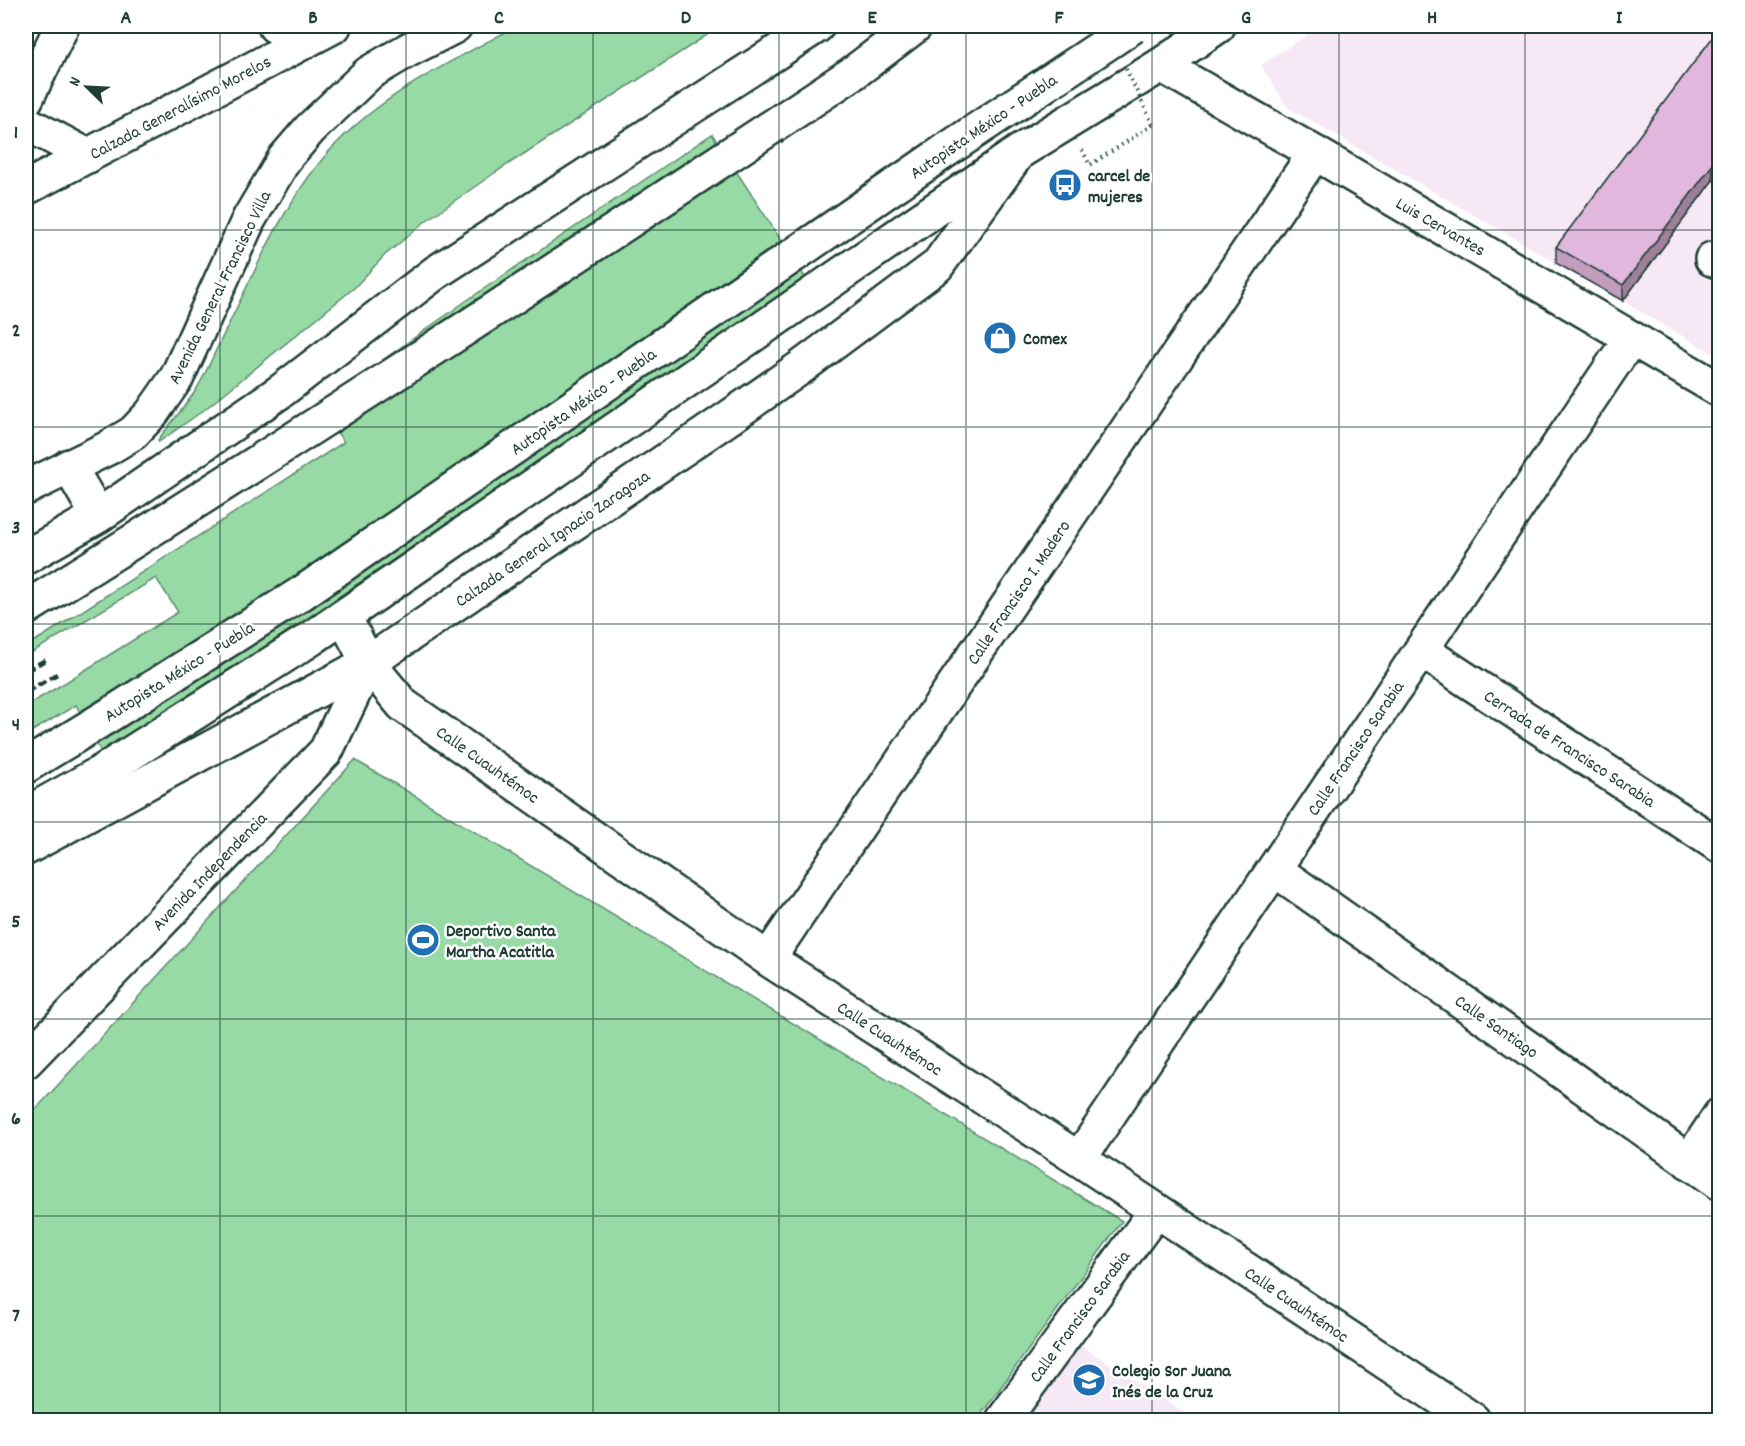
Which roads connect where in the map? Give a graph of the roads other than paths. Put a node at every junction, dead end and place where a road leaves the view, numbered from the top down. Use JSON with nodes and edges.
{"nodes":[{"id":1,"x":62,"y":26,"type":"edge"},
{"id":2,"x":275,"y":26,"type":"edge"},
{"id":3,"x":334,"y":26,"type":"edge"},
{"id":4,"x":455,"y":26,"type":"edge"},
{"id":5,"x":817,"y":26,"type":"edge"},
{"id":6,"x":915,"y":26,"type":"edge"},
{"id":7,"x":1133,"y":26,"type":"edge"},
{"id":8,"x":1218,"y":26,"type":"edge"},
{"id":9,"x":306,"y":41,"type":"junction"},
{"id":10,"x":1161,"y":65,"type":"junction"},
{"id":11,"x":26,"y":99,"type":"edge"},
{"id":12,"x":26,"y":123,"type":"edge"},
{"id":13,"x":1019,"y":152,"type":"junction"},
{"id":14,"x":1316,"y":153,"type":"junction"},
{"id":15,"x":88,"y":156,"type":"junction"},
{"id":16,"x":26,"y":188,"type":"edge"},
{"id":17,"x":1631,"y":338,"type":"junction"},
{"id":18,"x":1719,"y":390,"type":"edge"},
{"id":19,"x":69,"y":466,"type":"junction"},
{"id":20,"x":26,"y":488,"type":"edge"},
{"id":21,"x":98,"y":516,"type":"junction"},
{"id":22,"x":26,"y":557,"type":"edge"},
{"id":23,"x":26,"y":608,"type":"edge"},
{"id":24,"x":344,"y":616,"type":"junction"},
{"id":25,"x":1421,"y":650,"type":"junction"},
{"id":26,"x":368,"y":663,"type":"junction"},
{"id":27,"x":26,"y":766,"type":"edge"},
{"id":28,"x":26,"y":814,"type":"edge"},
{"id":29,"x":1719,"y":846,"type":"edge"},
{"id":30,"x":26,"y":848,"type":"edge"},
{"id":31,"x":1274,"y":869,"type":"junction"},
{"id":32,"x":768,"y":959,"type":"junction"},
{"id":33,"x":26,"y":1061,"type":"edge"},
{"id":34,"x":1719,"y":1115,"type":"edge"},
{"id":35,"x":1079,"y":1159,"type":"junction"},
{"id":36,"x":1689,"y":1162,"type":"junction"},
{"id":37,"x":1719,"y":1183,"type":"edge"},
{"id":38,"x":1156,"y":1211,"type":"junction"},
{"id":39,"x":1003,"y":1420,"type":"edge"},
{"id":40,"x":1473,"y":1420,"type":"edge"}],
"edges":[{"from":1,"to":11,"type":"main road"},
{"from":2,"to":9,"type":"main road"},
{"from":3,"to":9,"type":"main road","name":"Calzada Generalísimo Morelos"},
{"from":4,"to":19,"type":"main road","name":"Avenida General Francisco Villa"},
{"from":5,"to":21,"type":"main road"},
{"from":6,"to":23,"type":"main road"},
{"from":7,"to":27,"type":"main road","name":"Autopista México - Puebla","bridge":true},
{"from":8,"to":10,"type":"main road","name":"Calzada General Ignacio Zaragoza"},
{"from":9,"to":15,"type":"main road","name":"Calzada Generalísimo Morelos"},
{"from":10,"to":13,"type":"main road","name":"Calzada General Ignacio Zaragoza"},
{"from":10,"to":14,"type":"main road","name":"Luis Cervantes"},
{"from":12,"to":15,"type":"main road"},
{"from":13,"to":24,"type":"main road","name":"Calzada General Ignacio Zaragoza"},
{"from":13,"to":26,"type":"main road","name":"Calzada General Ignacio Zaragoza"},
{"from":14,"to":17,"type":"main road","name":"Luis Cervantes"},
{"from":14,"to":32,"type":"main road","name":"Calle Francisco I. Madero"},
{"from":15,"to":16,"type":"main road","name":"Calzada Generalísimo Morelos"},
{"from":17,"to":18,"type":"main road","name":"Luis Cervantes"},
{"from":17,"to":25,"type":"main road","name":"Calle Francisco Sarabia"},
{"from":19,"to":20,"type":"main road","name":"Avenida General Francisco Villa"},
{"from":19,"to":21,"type":"main road"},
{"from":21,"to":22,"type":"main road"},
{"from":24,"to":26,"type":"main road","name":"Calle Cuauhtémoc"},
{"from":24,"to":28,"type":"main road","name":"Calzada General Ignacio Zaragoza"},
{"from":25,"to":29,"type":"main road","name":"Cerrada de Francisco Sarabia"},
{"from":25,"to":31,"type":"main road","name":"Calle Francisco Sarabia"},
{"from":26,"to":30,"type":"main road","name":"Calzada General Ignacio Zaragoza"},
{"from":26,"to":32,"type":"main road","name":"Calle Cuauhtémoc"},
{"from":26,"to":33,"type":"main road","name":"Avenida Independencia"},
{"from":31,"to":35,"type":"main road","name":"Calle Francisco Sarabia"},
{"from":31,"to":36,"type":"main road","name":"Calle Santiago"},
{"from":32,"to":35,"type":"main road","name":"Calle Cuauhtémoc"},
{"from":34,"to":36,"type":"main road"},
{"from":35,"to":38,"type":"main road","name":"Calle Cuauhtémoc"},
{"from":36,"to":37,"type":"main road","name":"Calle Santiago"},
{"from":38,"to":39,"type":"main road","name":"Calle Francisco Sarabia"},
{"from":38,"to":40,"type":"main road","name":"Calle Cuauhtémoc"}]}
